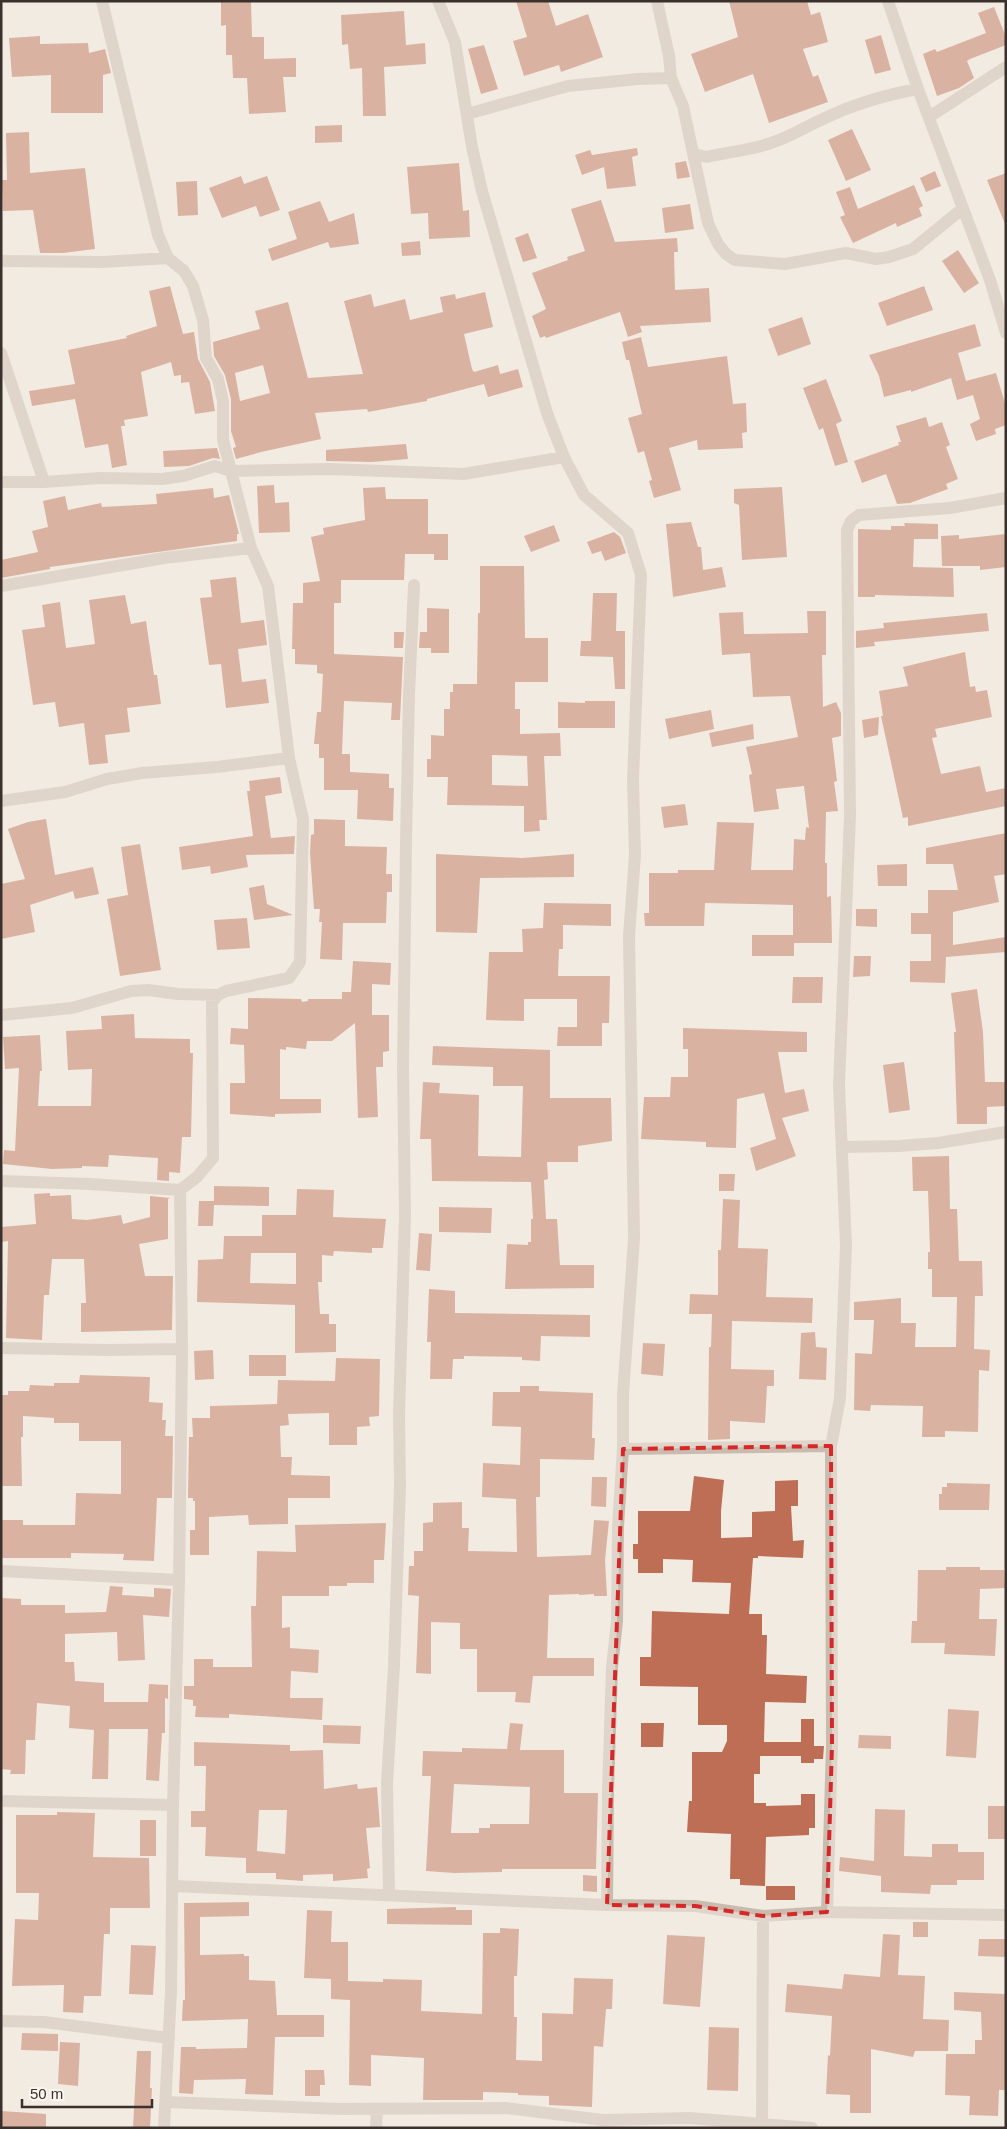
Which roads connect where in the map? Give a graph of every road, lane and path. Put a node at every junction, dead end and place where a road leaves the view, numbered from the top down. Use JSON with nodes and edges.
{"nodes":[{"id":1,"x":102,"y":1,"type":"edge"},
{"id":2,"x":438,"y":1,"type":"edge"},
{"id":3,"x":657,"y":1,"type":"edge"},
{"id":4,"x":888,"y":1,"type":"edge"},
{"id":5,"x":1006,"y":67,"type":"edge"},
{"id":6,"x":671,"y":78,"type":"junction"},
{"id":7,"x":918,"y":89,"type":"junction"},
{"id":8,"x":467,"y":114,"type":"junction"},
{"id":9,"x":929,"y":117,"type":"junction"},
{"id":10,"x":693,"y":153,"type":"junction"},
{"id":11,"x":962,"y":209,"type":"junction"},
{"id":12,"x":168,"y":258,"type":"junction"},
{"id":13,"x":1,"y":261,"type":"edge"},
{"id":14,"x":1006,"y":333,"type":"edge"},
{"id":15,"x":1,"y":353,"type":"edge"},
{"id":16,"x":564,"y":457,"type":"junction"},
{"id":17,"x":232,"y":471,"type":"junction"},
{"id":18,"x":1,"y":482,"type":"edge"},
{"id":19,"x":44,"y":482,"type":"junction"},
{"id":20,"x":1006,"y":498,"type":"edge"},
{"id":21,"x":251,"y":548,"type":"junction"},
{"id":22,"x":414,"y":585,"type":"dead end"},
{"id":23,"x":1,"y":586,"type":"edge"},
{"id":24,"x":289,"y":758,"type":"junction"},
{"id":25,"x":1,"y":801,"type":"edge"},
{"id":26,"x":218,"y":994,"type":"junction"},
{"id":27,"x":1,"y":1015,"type":"edge"},
{"id":28,"x":1006,"y":1132,"type":"edge"},
{"id":29,"x":842,"y":1147,"type":"junction"},
{"id":30,"x":1,"y":1181,"type":"edge"},
{"id":31,"x":180,"y":1190,"type":"junction"},
{"id":32,"x":1,"y":1348,"type":"edge"},
{"id":33,"x":182,"y":1349,"type":"junction"},
{"id":34,"x":831,"y":1446,"type":"junction"},
{"id":35,"x":624,"y":1449,"type":"junction"},
{"id":36,"x":1,"y":1570,"type":"edge"},
{"id":37,"x":179,"y":1580,"type":"junction"},
{"id":38,"x":1,"y":1802,"type":"edge"},
{"id":39,"x":173,"y":1805,"type":"junction"},
{"id":40,"x":173,"y":1886,"type":"junction"},
{"id":41,"x":389,"y":1895,"type":"junction"},
{"id":42,"x":607,"y":1905,"type":"junction"},
{"id":43,"x":827,"y":1912,"type":"junction"},
{"id":44,"x":1006,"y":1915,"type":"edge"},
{"id":45,"x":763,"y":1916,"type":"junction"},
{"id":46,"x":1,"y":2021,"type":"edge"},
{"id":47,"x":169,"y":2038,"type":"junction"},
{"id":48,"x":166,"y":2102,"type":"junction"},
{"id":49,"x":377,"y":2109,"type":"junction"},
{"id":50,"x":603,"y":2124,"type":"edge"},
{"id":51,"x":762,"y":2124,"type":"junction"},
{"id":52,"x":164,"y":2128,"type":"edge"},
{"id":53,"x":376,"y":2128,"type":"edge"},
{"id":54,"x":812,"y":2128,"type":"edge"}],
"edges":[{"from":1,"to":12,"type":"street"},
{"from":2,"to":8,"type":"street"},
{"from":3,"to":6,"type":"street"},
{"from":4,"to":7,"type":"street"},
{"from":5,"to":9,"type":"street"},
{"from":6,"to":8,"type":"street"},
{"from":6,"to":10,"type":"street"},
{"from":7,"to":9,"type":"street"},
{"from":7,"to":10,"type":"street"},
{"from":8,"to":16,"type":"street"},
{"from":9,"to":11,"type":"street"},
{"from":10,"to":11,"type":"street"},
{"from":11,"to":14,"type":"street"},
{"from":12,"to":13,"type":"street"},
{"from":12,"to":17,"type":"street"},
{"from":15,"to":19,"type":"street"},
{"from":16,"to":17,"type":"street"},
{"from":16,"to":35,"type":"street"},
{"from":17,"to":19,"type":"street"},
{"from":17,"to":21,"type":"street"},
{"from":18,"to":19,"type":"street"},
{"from":20,"to":29,"type":"street"},
{"from":21,"to":23,"type":"street"},
{"from":21,"to":24,"type":"street"},
{"from":22,"to":41,"type":"street"},
{"from":24,"to":25,"type":"street"},
{"from":24,"to":26,"type":"street"},
{"from":26,"to":27,"type":"street"},
{"from":26,"to":31,"type":"street"},
{"from":28,"to":29,"type":"street"},
{"from":29,"to":34,"type":"street"},
{"from":30,"to":31,"type":"street"},
{"from":31,"to":33,"type":"street"},
{"from":32,"to":33,"type":"street"},
{"from":33,"to":37,"type":"street"},
{"from":34,"to":35,"type":"street"},
{"from":34,"to":43,"type":"street"},
{"from":35,"to":42,"type":"street"},
{"from":36,"to":37,"type":"street"},
{"from":37,"to":39,"type":"street"},
{"from":38,"to":39,"type":"street"},
{"from":39,"to":40,"type":"street"},
{"from":40,"to":41,"type":"street"},
{"from":40,"to":47,"type":"street"},
{"from":41,"to":42,"type":"street"},
{"from":42,"to":45,"type":"street"},
{"from":43,"to":44,"type":"street"},
{"from":43,"to":45,"type":"street"},
{"from":45,"to":51,"type":"street"},
{"from":46,"to":47,"type":"street"},
{"from":47,"to":48,"type":"street"},
{"from":48,"to":49,"type":"street"},
{"from":48,"to":52,"type":"street"},
{"from":49,"to":50,"type":"street"},
{"from":49,"to":53,"type":"street"},
{"from":50,"to":51,"type":"street"},
{"from":51,"to":54,"type":"street"}]}
